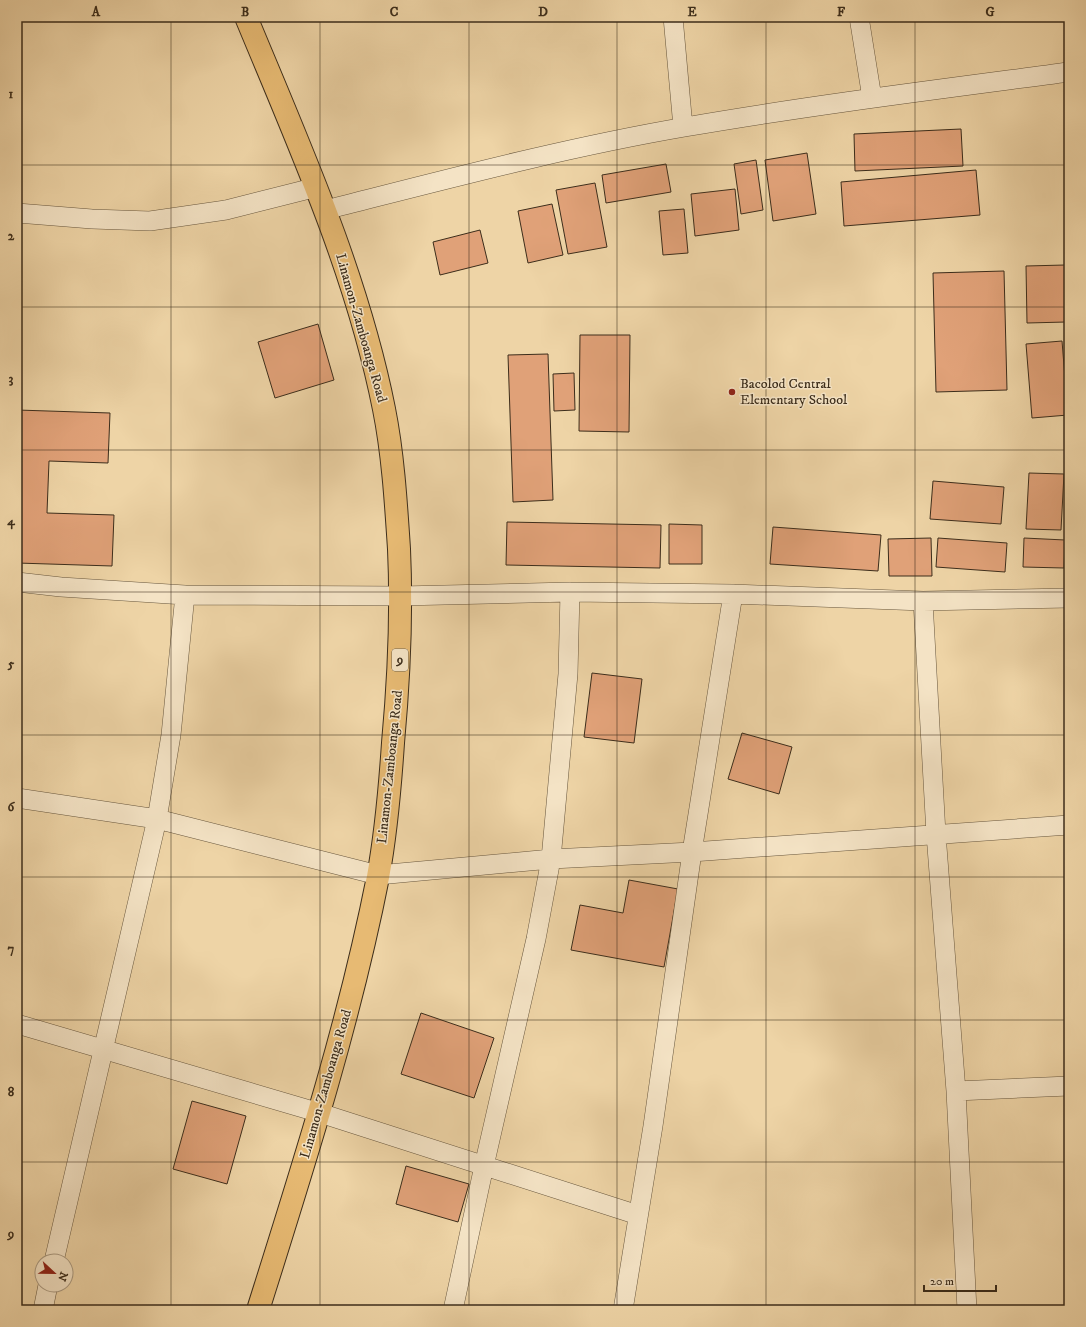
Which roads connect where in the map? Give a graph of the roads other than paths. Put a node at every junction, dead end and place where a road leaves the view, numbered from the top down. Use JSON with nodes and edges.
{"nodes":[{"id":1,"x":246,"y":17,"type":"edge"},
{"id":2,"x":673,"y":17,"type":"edge"},
{"id":3,"x":859,"y":17,"type":"edge"},
{"id":4,"x":1069,"y":72,"type":"edge"},
{"id":5,"x":872,"y":98,"type":"junction"},
{"id":6,"x":683,"y":127,"type":"junction"},
{"id":7,"x":317,"y":187,"type":"junction"},
{"id":8,"x":325,"y":210,"type":"junction"},
{"id":9,"x":18,"y":217,"type":"edge"},
{"id":10,"x":17,"y":582,"type":"edge"},
{"id":11,"x":570,"y":592,"type":"junction"},
{"id":12,"x":733,"y":594,"type":"junction"},
{"id":13,"x":185,"y":595,"type":"junction"},
{"id":14,"x":401,"y":596,"type":"junction"},
{"id":15,"x":1069,"y":598,"type":"edge"},
{"id":16,"x":923,"y":601,"type":"junction"},
{"id":17,"x":17,"y":798,"type":"edge"},
{"id":18,"x":157,"y":819,"type":"junction"},
{"id":19,"x":1069,"y":825,"type":"edge"},
{"id":20,"x":936,"y":834,"type":"junction"},
{"id":21,"x":692,"y":852,"type":"junction"},
{"id":22,"x":551,"y":859,"type":"junction"},
{"id":23,"x":378,"y":875,"type":"junction"},
{"id":24,"x":17,"y":1024,"type":"edge"},
{"id":25,"x":103,"y":1048,"type":"junction"},
{"id":26,"x":1069,"y":1086,"type":"edge"},
{"id":27,"x":956,"y":1092,"type":"junction"},
{"id":28,"x":320,"y":1113,"type":"junction"},
{"id":29,"x":484,"y":1166,"type":"junction"},
{"id":30,"x":638,"y":1215,"type":"junction"},
{"id":31,"x":56,"y":1253,"type":"edge"},
{"id":32,"x":46,"y":1293,"type":"edge"},
{"id":33,"x":42,"y":1310,"type":"edge"},
{"id":34,"x":258,"y":1310,"type":"edge"},
{"id":35,"x":454,"y":1310,"type":"edge"},
{"id":36,"x":623,"y":1310,"type":"edge"},
{"id":37,"x":967,"y":1310,"type":"edge"}],
"edges":[{"from":1,"to":7,"type":"highway","name":"Linamon-Zamboanga Road","number":"9"},
{"from":2,"to":6,"type":"street"},
{"from":3,"to":5,"type":"street"},
{"from":4,"to":5,"type":"street"},
{"from":5,"to":6,"type":"street"},
{"from":6,"to":8,"type":"street"},
{"from":7,"to":8,"type":"highway","name":"Linamon-Zamboanga Road","number":"9"},
{"from":7,"to":9,"type":"street"},
{"from":8,"to":14,"type":"highway","name":"Linamon-Zamboanga Road","number":"9"},
{"from":10,"to":13,"type":"street"},
{"from":11,"to":12,"type":"street"},
{"from":11,"to":14,"type":"street"},
{"from":11,"to":22,"type":"street"},
{"from":12,"to":16,"type":"street"},
{"from":12,"to":21,"type":"street"},
{"from":13,"to":14,"type":"street"},
{"from":13,"to":18,"type":"street"},
{"from":14,"to":23,"type":"highway","name":"Linamon-Zamboanga Road","number":"9"},
{"from":15,"to":16,"type":"street"},
{"from":16,"to":20,"type":"street"},
{"from":17,"to":18,"type":"street"},
{"from":18,"to":23,"type":"street"},
{"from":18,"to":25,"type":"street"},
{"from":19,"to":20,"type":"street"},
{"from":20,"to":21,"type":"street"},
{"from":20,"to":27,"type":"street"},
{"from":21,"to":22,"type":"street"},
{"from":21,"to":30,"type":"street"},
{"from":22,"to":23,"type":"street"},
{"from":22,"to":29,"type":"street"},
{"from":23,"to":28,"type":"highway","name":"Linamon-Zamboanga Road","number":"9"},
{"from":24,"to":25,"type":"street"},
{"from":25,"to":28,"type":"street"},
{"from":25,"to":31,"type":"street"},
{"from":26,"to":27,"type":"street"},
{"from":27,"to":37,"type":"street"},
{"from":28,"to":29,"type":"street"},
{"from":28,"to":34,"type":"highway","name":"Linamon-Zamboanga Road","number":"9"},
{"from":29,"to":30,"type":"street"},
{"from":29,"to":35,"type":"street"},
{"from":30,"to":36,"type":"street"},
{"from":32,"to":33,"type":"street"}]}
